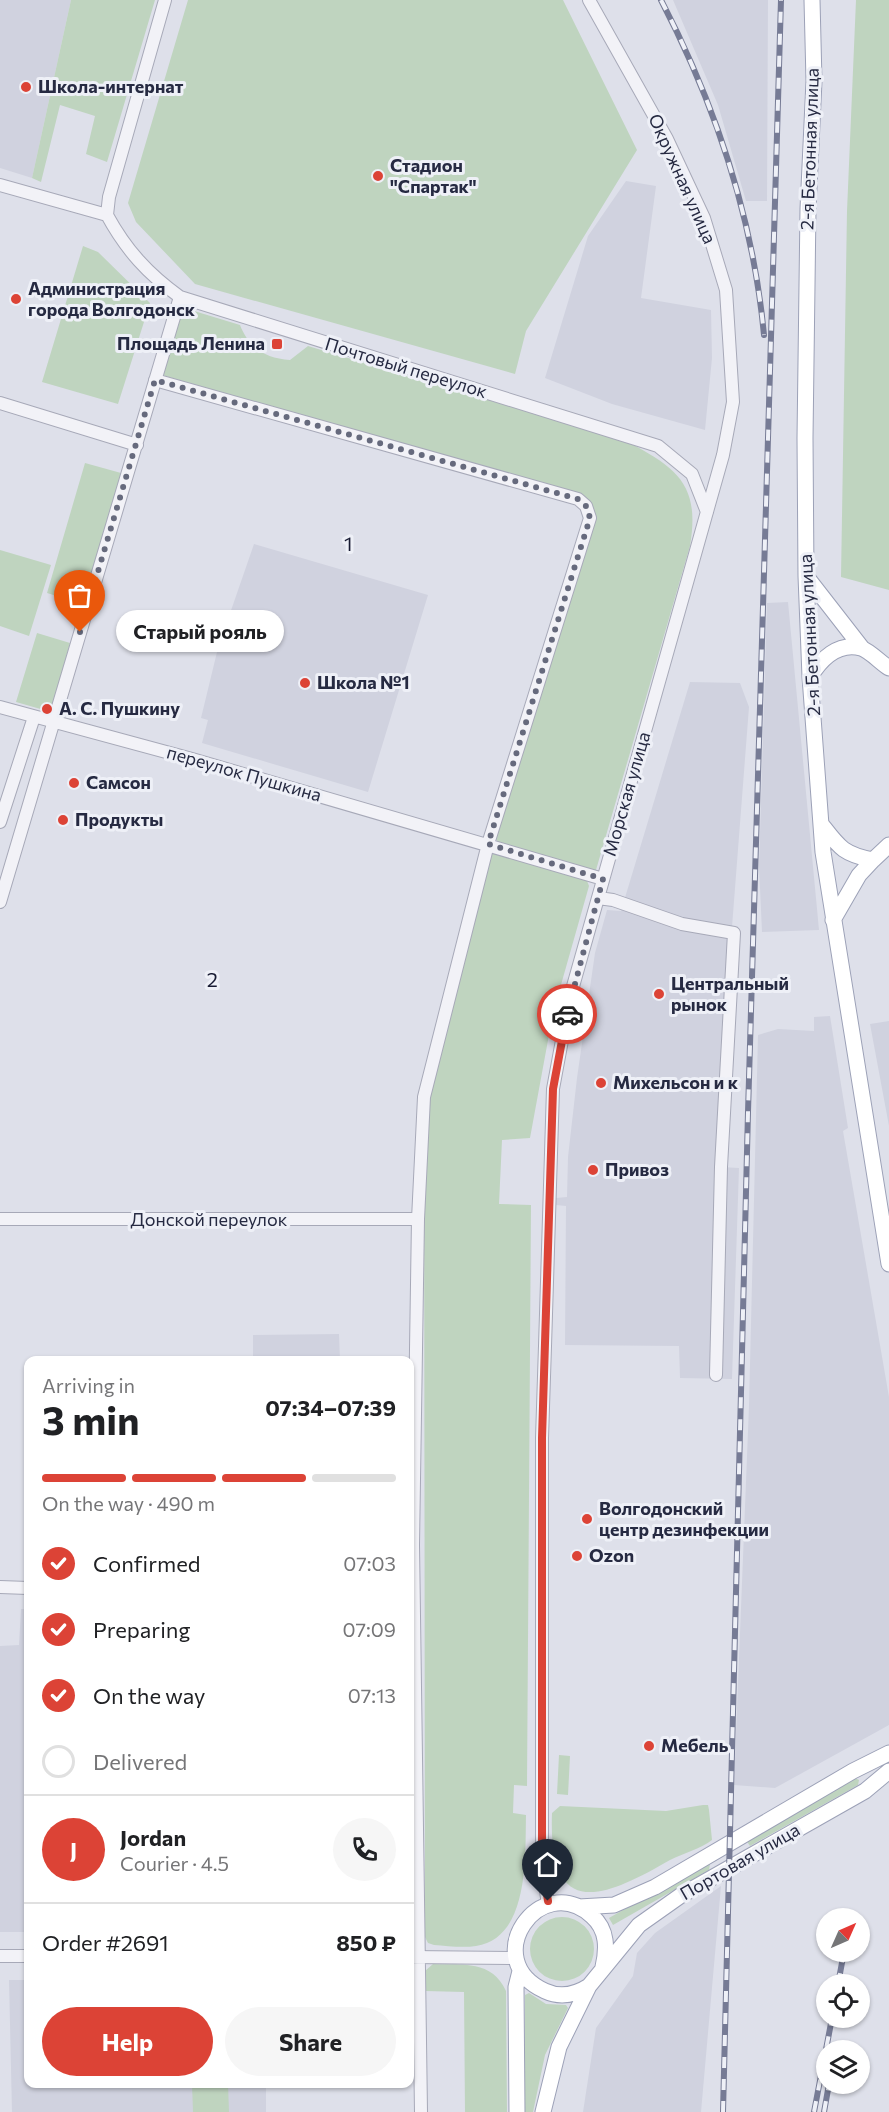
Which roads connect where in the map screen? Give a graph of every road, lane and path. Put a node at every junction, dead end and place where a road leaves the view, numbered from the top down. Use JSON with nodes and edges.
{"nodes":[{"id":1,"x":165,"y":0,"type":"edge"},
{"id":2,"x":589,"y":0,"type":"edge"},
{"id":3,"x":812,"y":0,"type":"edge"},
{"id":4,"x":0,"y":185,"type":"edge"},
{"id":5,"x":107,"y":215,"type":"junction"},
{"id":6,"x":180,"y":297,"type":"junction"},
{"id":7,"x":155,"y":380,"type":"junction"},
{"id":8,"x":0,"y":403,"type":"edge"},
{"id":9,"x":137,"y":445,"type":"junction"},
{"id":10,"x":707,"y":512,"type":"junction"},
{"id":11,"x":806,"y":576,"type":"junction"},
{"id":12,"x":862,"y":648,"type":"junction"},
{"id":13,"x":886,"y":668,"type":"edge"},
{"id":14,"x":810,"y":677,"type":"junction"},
{"id":15,"x":0,"y":707,"type":"edge"},
{"id":16,"x":34,"y":717,"type":"junction"},
{"id":17,"x":53,"y":723,"type":"junction"},
{"id":18,"x":0,"y":822,"type":"edge"},
{"id":19,"x":822,"y":825,"type":"junction"},
{"id":20,"x":488,"y":844,"type":"junction"},
{"id":21,"x":889,"y":845,"type":"edge"},
{"id":22,"x":873,"y":860,"type":"junction"},
{"id":23,"x":603,"y":879,"type":"junction"},
{"id":24,"x":598,"y":898,"type":"junction"},
{"id":25,"x":0,"y":902,"type":"edge"},
{"id":26,"x":832,"y":920,"type":"junction"},
{"id":27,"x":0,"y":1219,"type":"edge"},
{"id":28,"x":418,"y":1219,"type":"junction"},
{"id":29,"x":889,"y":1264,"type":"edge"},
{"id":30,"x":716,"y":1375,"type":"dead end"},
{"id":31,"x":414,"y":1480,"type":"edge"},
{"id":32,"x":0,"y":1587,"type":"edge"},
{"id":33,"x":24,"y":1588,"type":"edge"},
{"id":34,"x":889,"y":1753,"type":"edge"},
{"id":35,"x":853,"y":1771,"type":"junction"},
{"id":36,"x":889,"y":1771,"type":"edge"},
{"id":37,"x":866,"y":1791,"type":"junction"},
{"id":38,"x":414,"y":1826,"type":"edge"},
{"id":39,"x":548,"y":1905,"type":"junction"},
{"id":40,"x":579,"y":1907,"type":"junction"},
{"id":41,"x":0,"y":1956,"type":"edge"},
{"id":42,"x":24,"y":1956,"type":"edge"},
{"id":43,"x":415,"y":1957,"type":"edge"},
{"id":44,"x":518,"y":1965,"type":"junction"},
{"id":45,"x":603,"y":1967,"type":"junction"},
{"id":46,"x":589,"y":1986,"type":"junction"},
{"id":47,"x":421,"y":2112,"type":"edge"},
{"id":48,"x":517,"y":2112,"type":"edge"},
{"id":49,"x":543,"y":2112,"type":"edge"}],
"edges":[{"from":1,"to":5,"type":"street"},
{"from":2,"to":10,"type":"street","name":"Окружная улица"},
{"from":3,"to":11,"type":"main road","name":"2-я Бетонная улица"},
{"from":4,"to":5,"type":"street"},
{"from":5,"to":6,"type":"street","name":"Почтовый переулок"},
{"from":6,"to":7,"type":"street"},
{"from":6,"to":10,"type":"street","name":"Почтовый переулок"},
{"from":7,"to":9,"type":"street"},
{"from":7,"to":20,"type":"street"},
{"from":8,"to":9,"type":"street"},
{"from":9,"to":17,"type":"street"},
{"from":10,"to":23,"type":"street","name":"Морская улица"},
{"from":11,"to":12,"type":"main road"},
{"from":11,"to":14,"type":"main road","name":"2-я Бетонная улица"},
{"from":12,"to":13,"type":"main road"},
{"from":12,"to":14,"type":"main road"},
{"from":14,"to":19,"type":"main road","name":"2-я Бетонная улица"},
{"from":15,"to":16,"type":"street","name":"переулок Пушкина"},
{"from":16,"to":17,"type":"street","name":"переулок Пушкина"},
{"from":16,"to":18,"type":"street"},
{"from":17,"to":20,"type":"street","name":"переулок Пушкина"},
{"from":17,"to":25,"type":"street"},
{"from":19,"to":22,"type":"main road"},
{"from":19,"to":26,"type":"main road","name":"2-я Бетонная улица"},
{"from":20,"to":23,"type":"street","name":"переулок Пушкина"},
{"from":20,"to":28,"type":"street"},
{"from":21,"to":22,"type":"main road"},
{"from":22,"to":26,"type":"main road"},
{"from":23,"to":24,"type":"street","name":"Морская улица"},
{"from":24,"to":30,"type":"street"},
{"from":24,"to":39,"type":"street","name":"Морская улица"},
{"from":26,"to":29,"type":"main road","name":"2-я Бетонная улица"},
{"from":27,"to":28,"type":"street","name":"Донской переулок"},
{"from":28,"to":31,"type":"street"},
{"from":32,"to":33,"type":"street"},
{"from":34,"to":35,"type":"main road","name":"Портовая улица"},
{"from":35,"to":37,"type":"main road"},
{"from":35,"to":40,"type":"main road","name":"Портовая улица"},
{"from":36,"to":37,"type":"main road","name":"Портовая улица"},
{"from":37,"to":45,"type":"main road","name":"Портовая улица"},
{"from":38,"to":43,"type":"street"},
{"from":39,"to":40,"type":"main road"},
{"from":39,"to":44,"type":"main road"},
{"from":40,"to":45,"type":"main road"},
{"from":41,"to":42,"type":"street"},
{"from":43,"to":44,"type":"street"},
{"from":43,"to":47,"type":"street"},
{"from":44,"to":46,"type":"main road"},
{"from":44,"to":48,"type":"main road"},
{"from":45,"to":46,"type":"main road"},
{"from":46,"to":49,"type":"main road"}]}
